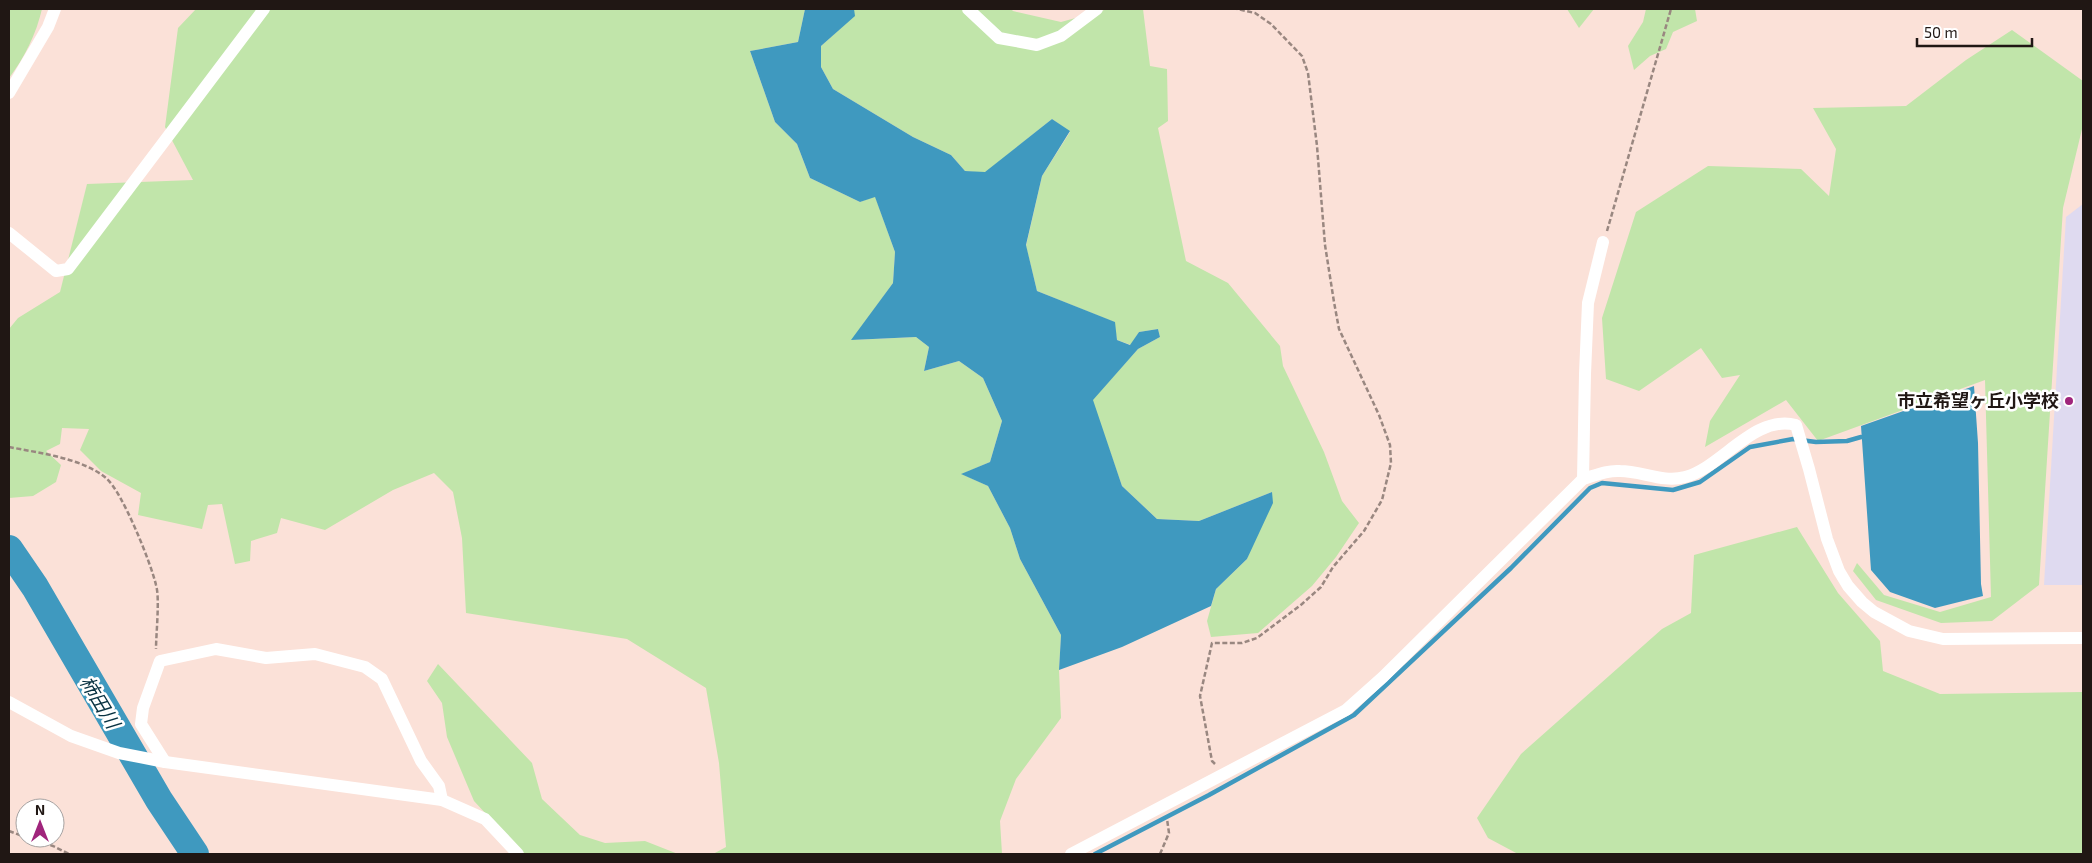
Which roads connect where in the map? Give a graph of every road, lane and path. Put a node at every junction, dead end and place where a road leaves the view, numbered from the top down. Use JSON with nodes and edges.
{"nodes":[{"id":1,"x":55,"y":9,"type":"edge"},
{"id":2,"x":264,"y":9,"type":"edge"},
{"id":3,"x":968,"y":9,"type":"edge"},
{"id":4,"x":1097,"y":9,"type":"edge"},
{"id":5,"x":1237,"y":9,"type":"edge"},
{"id":6,"x":1671,"y":9,"type":"edge"},
{"id":7,"x":9,"y":93,"type":"edge"},
{"id":8,"x":9,"y":233,"type":"edge"},
{"id":9,"x":1603,"y":242,"type":"joint"},
{"id":10,"x":9,"y":447,"type":"edge"},
{"id":11,"x":1583,"y":480,"type":"junction"},
{"id":12,"x":2083,"y":638,"type":"edge"},
{"id":13,"x":160,"y":661,"type":"junction"},
{"id":14,"x":9,"y":702,"type":"edge"},
{"id":15,"x":165,"y":762,"type":"junction"},
{"id":16,"x":1225,"y":775,"type":"junction"},
{"id":17,"x":442,"y":800,"type":"junction"},
{"id":18,"x":1169,"y":822,"type":"dead end"},
{"id":19,"x":57,"y":848,"type":"edge"},
{"id":20,"x":69,"y":854,"type":"edge"},
{"id":21,"x":518,"y":854,"type":"edge"},
{"id":22,"x":1071,"y":854,"type":"edge"},
{"id":23,"x":1160,"y":854,"type":"edge"}],
"edges":[{"from":1,"to":7,"type":"street"},
{"from":2,"to":8,"type":"street"},
{"from":3,"to":4,"type":"street"},
{"from":5,"to":16,"type":"path"},
{"from":6,"to":9,"type":"path"},
{"from":9,"to":11,"type":"street"},
{"from":10,"to":13,"type":"path"},
{"from":11,"to":12,"type":"street"},
{"from":11,"to":16,"type":"street"},
{"from":13,"to":15,"type":"street"},
{"from":13,"to":17,"type":"street"},
{"from":14,"to":15,"type":"street"},
{"from":15,"to":17,"type":"street"},
{"from":16,"to":22,"type":"street"},
{"from":17,"to":21,"type":"street"},
{"from":18,"to":23,"type":"path"},
{"from":19,"to":20,"type":"path"}]}
